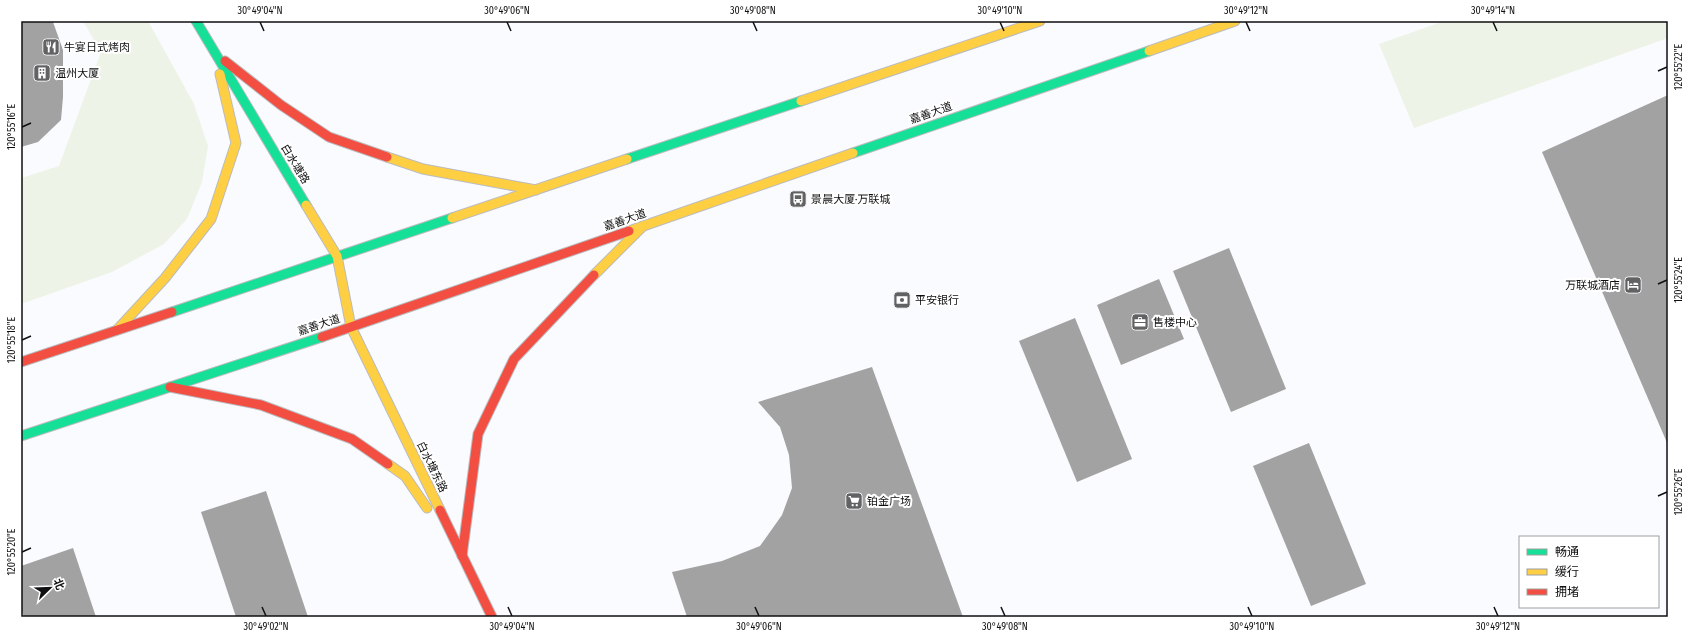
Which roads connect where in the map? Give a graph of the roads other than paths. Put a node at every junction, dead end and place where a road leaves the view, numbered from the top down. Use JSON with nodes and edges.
{"nodes":[{"id":1,"x":196,"y":21,"type":"edge"},
{"id":2,"x":1040,"y":21,"type":"edge"},
{"id":3,"x":1235,"y":21,"type":"edge"},
{"id":4,"x":215,"y":53,"type":"junction"},
{"id":5,"x":536,"y":190,"type":"junction"},
{"id":6,"x":642,"y":226,"type":"junction"},
{"id":7,"x":337,"y":256,"type":"junction"},
{"id":8,"x":351,"y":327,"type":"junction"},
{"id":9,"x":117,"y":330,"type":"junction"},
{"id":10,"x":21,"y":362,"type":"edge"},
{"id":11,"x":170,"y":387,"type":"junction"},
{"id":12,"x":21,"y":436,"type":"edge"},
{"id":13,"x":462,"y":556,"type":"junction"},
{"id":14,"x":492,"y":617,"type":"edge"}],
"edges":[{"from":1,"to":4,"type":"main road","name":"白水塘路"},
{"from":2,"to":5,"type":"main road"},
{"from":3,"to":6,"type":"main road","name":"嘉善大道"},
{"from":4,"to":5,"type":"main road"},
{"from":4,"to":7,"type":"main road","name":"白水塘路"},
{"from":4,"to":9,"type":"main road"},
{"from":5,"to":7,"type":"main road"},
{"from":6,"to":8,"type":"main road","name":"嘉善大道"},
{"from":6,"to":13,"type":"main road"},
{"from":7,"to":8,"type":"main road","name":"白水塘路"},
{"from":7,"to":9,"type":"main road"},
{"from":8,"to":11,"type":"main road","name":"嘉善大道"},
{"from":8,"to":13,"type":"main road","name":"白水塘东路"},
{"from":9,"to":10,"type":"main road"},
{"from":11,"to":12,"type":"main road","name":"嘉善大道"},
{"from":11,"to":13,"type":"main road"},
{"from":13,"to":14,"type":"main road","name":"白水塘东路"}]}
